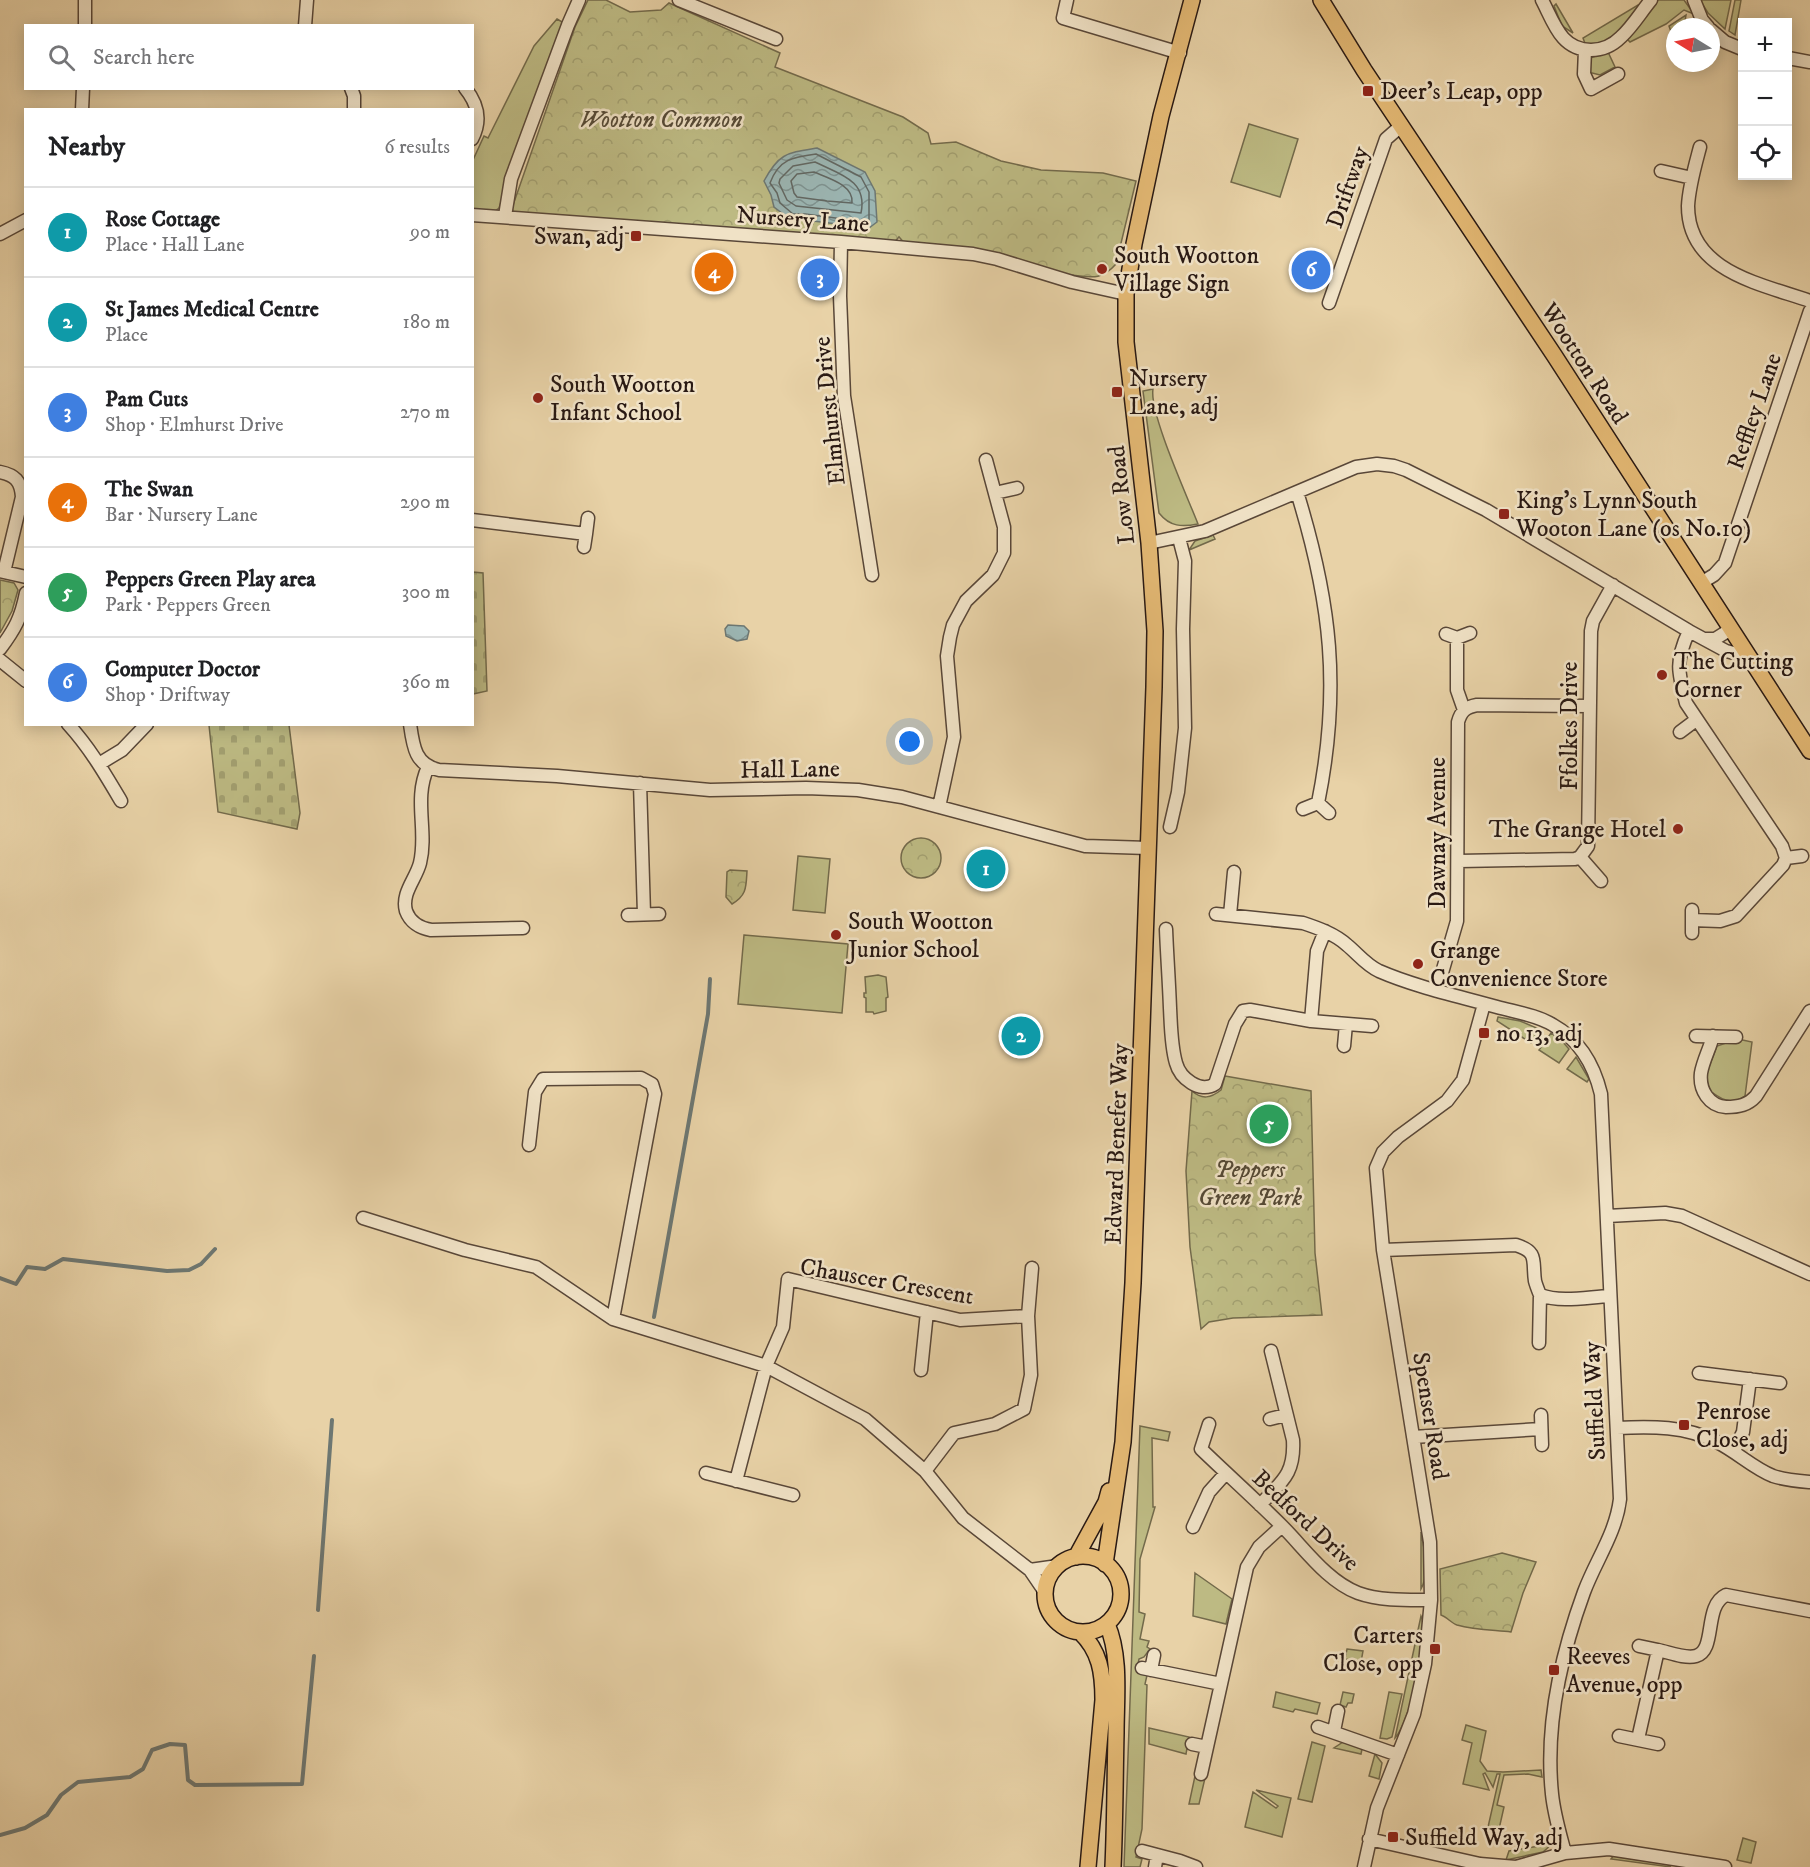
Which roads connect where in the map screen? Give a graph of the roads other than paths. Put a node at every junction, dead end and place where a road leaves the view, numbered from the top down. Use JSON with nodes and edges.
{"nodes":[{"id":1,"x":85,"y":0,"type":"edge"},
{"id":2,"x":307,"y":0,"type":"edge"},
{"id":3,"x":579,"y":0,"type":"edge"},
{"id":4,"x":679,"y":0,"type":"edge"},
{"id":5,"x":1067,"y":0,"type":"edge"},
{"id":6,"x":1192,"y":0,"type":"edge"},
{"id":7,"x":1322,"y":0,"type":"edge"},
{"id":8,"x":1542,"y":0,"type":"edge"},
{"id":9,"x":1651,"y":0,"type":"edge"},
{"id":10,"x":1694,"y":0,"type":"edge"},
{"id":11,"x":1701,"y":18,"type":"edge"},
{"id":12,"x":85,"y":24,"type":"edge"},
{"id":13,"x":305,"y":24,"type":"edge"},
{"id":14,"x":1720,"y":37,"type":"edge"},
{"id":15,"x":776,"y":39,"type":"dead end"},
{"id":16,"x":1738,"y":47,"type":"edge"},
{"id":17,"x":1585,"y":50,"type":"junction"},
{"id":18,"x":1179,"y":53,"type":"junction"},
{"id":19,"x":1792,"y":59,"type":"edge"},
{"id":20,"x":1810,"y":62,"type":"edge"},
{"id":21,"x":1618,"y":74,"type":"dead end"},
{"id":22,"x":83,"y":90,"type":"edge"},
{"id":23,"x":352,"y":90,"type":"edge"},
{"id":24,"x":466,"y":90,"type":"edge"},
{"id":25,"x":82,"y":108,"type":"edge"},
{"id":26,"x":354,"y":108,"type":"edge"},
{"id":27,"x":1402,"y":125,"type":"junction"},
{"id":28,"x":474,"y":135,"type":"edge"},
{"id":29,"x":1700,"y":147,"type":"dead end"},
{"id":30,"x":1661,"y":171,"type":"dead end"},
{"id":31,"x":1692,"y":178,"type":"junction"},
{"id":32,"x":474,"y":215,"type":"edge"},
{"id":33,"x":504,"y":216,"type":"junction"},
{"id":34,"x":24,"y":221,"type":"edge"},
{"id":35,"x":0,"y":234,"type":"edge"},
{"id":36,"x":841,"y":242,"type":"junction"},
{"id":37,"x":1126,"y":294,"type":"junction"},
{"id":38,"x":1810,"y":302,"type":"edge"},
{"id":39,"x":1329,"y":303,"type":"dead end"},
{"id":40,"x":1810,"y":311,"type":"edge"},
{"id":41,"x":986,"y":460,"type":"dead end"},
{"id":42,"x":0,"y":471,"type":"edge"},
{"id":43,"x":23,"y":486,"type":"edge"},
{"id":44,"x":1017,"y":488,"type":"dead end"},
{"id":45,"x":1297,"y":492,"type":"junction"},
{"id":46,"x":995,"y":493,"type":"junction"},
{"id":47,"x":588,"y":518,"type":"dead end"},
{"id":48,"x":474,"y":520,"type":"edge"},
{"id":49,"x":586,"y":534,"type":"junction"},
{"id":50,"x":1179,"y":538,"type":"junction"},
{"id":51,"x":1149,"y":543,"type":"junction"},
{"id":52,"x":584,"y":547,"type":"dead end"},
{"id":53,"x":2,"y":572,"type":"edge"},
{"id":54,"x":872,"y":575,"type":"dead end"},
{"id":55,"x":24,"y":577,"type":"edge"},
{"id":56,"x":1701,"y":583,"type":"junction"},
{"id":57,"x":1613,"y":585,"type":"junction"},
{"id":58,"x":24,"y":604,"type":"edge"},
{"id":59,"x":1731,"y":629,"type":"junction"},
{"id":60,"x":1689,"y":631,"type":"junction"},
{"id":61,"x":1470,"y":633,"type":"dead end"},
{"id":62,"x":1705,"y":639,"type":"junction"},
{"id":63,"x":0,"y":649,"type":"edge"},
{"id":64,"x":1744,"y":651,"type":"junction"},
{"id":65,"x":0,"y":660,"type":"edge"},
{"id":66,"x":24,"y":679,"type":"edge"},
{"id":67,"x":1590,"y":706,"type":"junction"},
{"id":68,"x":1464,"y":710,"type":"junction"},
{"id":69,"x":1696,"y":720,"type":"junction"},
{"id":70,"x":70,"y":726,"type":"edge"},
{"id":71,"x":145,"y":726,"type":"edge"},
{"id":72,"x":410,"y":726,"type":"edge"},
{"id":73,"x":1680,"y":732,"type":"dead end"},
{"id":74,"x":1810,"y":751,"type":"edge"},
{"id":75,"x":99,"y":764,"type":"junction"},
{"id":76,"x":428,"y":767,"type":"junction"},
{"id":77,"x":640,"y":783,"type":"junction"},
{"id":78,"x":121,"y":801,"type":"dead end"},
{"id":79,"x":1318,"y":803,"type":"junction"},
{"id":80,"x":939,"y":807,"type":"junction"},
{"id":81,"x":1303,"y":808,"type":"dead end"},
{"id":82,"x":1329,"y":813,"type":"dead end"},
{"id":83,"x":1169,"y":820,"type":"dead end"},
{"id":84,"x":1148,"y":848,"type":"junction"},
{"id":85,"x":1802,"y":856,"type":"dead end"},
{"id":86,"x":1580,"y":857,"type":"junction"},
{"id":87,"x":1786,"y":858,"type":"junction"},
{"id":88,"x":1459,"y":861,"type":"junction"},
{"id":89,"x":1234,"y":872,"type":"dead end"},
{"id":90,"x":1601,"y":881,"type":"dead end"},
{"id":91,"x":644,"y":914,"type":"junction"},
{"id":92,"x":659,"y":914,"type":"dead end"},
{"id":93,"x":1216,"y":914,"type":"dead end"},
{"id":94,"x":628,"y":915,"type":"dead end"},
{"id":95,"x":1230,"y":915,"type":"junction"},
{"id":96,"x":1692,"y":921,"type":"dead end"},
{"id":97,"x":523,"y":928,"type":"dead end"},
{"id":98,"x":1166,"y":929,"type":"dead end"},
{"id":99,"x":1325,"y":932,"type":"junction"},
{"id":100,"x":1437,"y":990,"type":"junction"},
{"id":101,"x":1484,"y":1004,"type":"junction"},
{"id":102,"x":1810,"y":1011,"type":"edge"},
{"id":103,"x":1311,"y":1021,"type":"junction"},
{"id":104,"x":1346,"y":1024,"type":"junction"},
{"id":105,"x":1372,"y":1026,"type":"dead end"},
{"id":106,"x":1696,"y":1036,"type":"dead end"},
{"id":107,"x":1713,"y":1036,"type":"junction"},
{"id":108,"x":1736,"y":1037,"type":"dead end"},
{"id":109,"x":1344,"y":1046,"type":"dead end"},
{"id":110,"x":529,"y":1146,"type":"dead end"},
{"id":111,"x":1607,"y":1216,"type":"junction"},
{"id":112,"x":363,"y":1218,"type":"dead end"},
{"id":113,"x":1383,"y":1250,"type":"junction"},
{"id":114,"x":1032,"y":1268,"type":"dead end"},
{"id":115,"x":1810,"y":1274,"type":"edge"},
{"id":116,"x":1540,"y":1295,"type":"junction"},
{"id":117,"x":1610,"y":1296,"type":"junction"},
{"id":118,"x":927,"y":1312,"type":"junction"},
{"id":119,"x":1028,"y":1316,"type":"junction"},
{"id":120,"x":613,"y":1319,"type":"junction"},
{"id":121,"x":1539,"y":1343,"type":"dead end"},
{"id":122,"x":1271,"y":1351,"type":"dead end"},
{"id":123,"x":766,"y":1366,"type":"junction"},
{"id":124,"x":921,"y":1370,"type":"dead end"},
{"id":125,"x":1699,"y":1373,"type":"dead end"},
{"id":126,"x":1750,"y":1379,"type":"junction"},
{"id":127,"x":1780,"y":1383,"type":"dead end"},
{"id":128,"x":1287,"y":1415,"type":"junction"},
{"id":129,"x":1541,"y":1415,"type":"dead end"},
{"id":130,"x":1270,"y":1419,"type":"dead end"},
{"id":131,"x":1209,"y":1424,"type":"dead end"},
{"id":132,"x":1617,"y":1428,"type":"junction"},
{"id":133,"x":1541,"y":1430,"type":"junction"},
{"id":134,"x":1413,"y":1437,"type":"junction"},
{"id":135,"x":1192,"y":1439,"type":"dead end"},
{"id":136,"x":1123,"y":1442,"type":"junction"},
{"id":137,"x":1542,"y":1444,"type":"dead end"},
{"id":138,"x":1201,"y":1449,"type":"junction"},
{"id":139,"x":1734,"y":1452,"type":"junction"},
{"id":140,"x":925,"y":1471,"type":"junction"},
{"id":141,"x":706,"y":1473,"type":"dead end"},
{"id":142,"x":1226,"y":1473,"type":"junction"},
{"id":143,"x":736,"y":1481,"type":"junction"},
{"id":144,"x":1810,"y":1482,"type":"edge"},
{"id":145,"x":793,"y":1496,"type":"dead end"},
{"id":146,"x":1260,"y":1505,"type":"junction"},
{"id":147,"x":1282,"y":1526,"type":"junction"},
{"id":148,"x":1193,"y":1527,"type":"dead end"},
{"id":149,"x":1076,"y":1557,"type":"junction"},
{"id":150,"x":1105,"y":1564,"type":"junction"},
{"id":151,"x":1058,"y":1566,"type":"junction"},
{"id":152,"x":1030,"y":1570,"type":"junction"},
{"id":153,"x":1045,"y":1592,"type":"junction"},
{"id":154,"x":1431,"y":1600,"type":"junction"},
{"id":155,"x":1810,"y":1611,"type":"edge"},
{"id":156,"x":1107,"y":1624,"type":"junction"},
{"id":157,"x":1080,"y":1632,"type":"junction"},
{"id":158,"x":1639,"y":1646,"type":"dead end"},
{"id":159,"x":1658,"y":1650,"type":"junction"},
{"id":160,"x":1154,"y":1655,"type":"dead end"},
{"id":161,"x":1221,"y":1684,"type":"junction"},
{"id":162,"x":1338,"y":1711,"type":"dead end"},
{"id":163,"x":1318,"y":1727,"type":"dead end"},
{"id":164,"x":1334,"y":1731,"type":"junction"},
{"id":165,"x":1619,"y":1736,"type":"dead end"},
{"id":166,"x":1638,"y":1739,"type":"junction"},
{"id":167,"x":1192,"y":1744,"type":"dead end"},
{"id":168,"x":1658,"y":1744,"type":"dead end"},
{"id":169,"x":1207,"y":1747,"type":"junction"},
{"id":170,"x":1398,"y":1755,"type":"junction"},
{"id":171,"x":1201,"y":1774,"type":"dead end"},
{"id":172,"x":1369,"y":1839,"type":"junction"},
{"id":173,"x":1142,"y":1851,"type":"dead end"},
{"id":174,"x":1565,"y":1852,"type":"junction"},
{"id":175,"x":1156,"y":1861,"type":"edge"},
{"id":176,"x":1683,"y":1863,"type":"edge"},
{"id":177,"x":1088,"y":1867,"type":"edge"},
{"id":178,"x":1113,"y":1867,"type":"edge"},
{"id":179,"x":1196,"y":1867,"type":"edge"},
{"id":180,"x":1364,"y":1867,"type":"edge"},
{"id":181,"x":1725,"y":1867,"type":"edge"}],
"edges":[{"from":1,"to":12,"type":"street"},
{"from":2,"to":13,"type":"street"},
{"from":3,"to":33,"type":"street"},
{"from":4,"to":15,"type":"street"},
{"from":5,"to":18,"type":"street"},
{"from":6,"to":18,"type":"main road","name":"Low Road"},
{"from":7,"to":27,"type":"main road","name":"Wootton Road"},
{"from":8,"to":17,"type":"street"},
{"from":9,"to":17,"type":"street"},
{"from":10,"to":11,"type":"street"},
{"from":14,"to":16,"type":"street"},
{"from":17,"to":21,"type":"street"},
{"from":18,"to":37,"type":"main road","name":"Low Road"},
{"from":19,"to":20,"type":"street"},
{"from":22,"to":25,"type":"street"},
{"from":23,"to":26,"type":"street"},
{"from":24,"to":28,"type":"street"},
{"from":27,"to":39,"type":"street","name":"Driftway"},
{"from":27,"to":56,"type":"main road","name":"Wootton Road"},
{"from":29,"to":31,"type":"street"},
{"from":30,"to":31,"type":"street"},
{"from":31,"to":38,"type":"street"},
{"from":32,"to":33,"type":"street","name":"Nursery Lane"},
{"from":33,"to":36,"type":"street","name":"Nursery Lane"},
{"from":34,"to":35,"type":"street"},
{"from":36,"to":37,"type":"street","name":"Nursery Lane"},
{"from":36,"to":54,"type":"street","name":"Elmhurst Drive"},
{"from":37,"to":51,"type":"main road","name":"Low Road"},
{"from":40,"to":56,"type":"street","name":"Reffley Lane"},
{"from":41,"to":46,"type":"street"},
{"from":42,"to":43,"type":"street"},
{"from":43,"to":53,"type":"street"},
{"from":44,"to":46,"type":"street"},
{"from":45,"to":50,"type":"street"},
{"from":45,"to":57,"type":"street"},
{"from":45,"to":79,"type":"street"},
{"from":46,"to":80,"type":"street"},
{"from":47,"to":49,"type":"street"},
{"from":48,"to":49,"type":"street"},
{"from":49,"to":52,"type":"street"},
{"from":50,"to":51,"type":"street"},
{"from":50,"to":83,"type":"street"},
{"from":51,"to":84,"type":"main road","name":"Low Road"},
{"from":53,"to":55,"type":"street"},
{"from":56,"to":59,"type":"main road","name":"Wootton Road"},
{"from":57,"to":60,"type":"street"},
{"from":57,"to":67,"type":"street","name":"Ffolkes Drive"},
{"from":58,"to":63,"type":"street"},
{"from":59,"to":62,"type":"street"},
{"from":59,"to":64,"type":"main road","name":"Wootton Road"},
{"from":60,"to":62,"type":"street"},
{"from":60,"to":69,"type":"street"},
{"from":61,"to":68,"type":"street","name":"Dawnay Avenue"},
{"from":62,"to":64,"type":"street"},
{"from":64,"to":74,"type":"main road","name":"Wootton Road"},
{"from":65,"to":66,"type":"street"},
{"from":67,"to":68,"type":"street"},
{"from":67,"to":86,"type":"street","name":"Ffolkes Drive"},
{"from":68,"to":88,"type":"street","name":"Dawnay Avenue"},
{"from":69,"to":73,"type":"street"},
{"from":69,"to":87,"type":"street"},
{"from":70,"to":75,"type":"street"},
{"from":71,"to":75,"type":"street"},
{"from":72,"to":76,"type":"street"},
{"from":75,"to":78,"type":"street"},
{"from":76,"to":77,"type":"street","name":"Hall Lane"},
{"from":76,"to":97,"type":"street"},
{"from":77,"to":80,"type":"street","name":"Hall Lane"},
{"from":77,"to":91,"type":"street"},
{"from":79,"to":81,"type":"street"},
{"from":79,"to":82,"type":"street"},
{"from":80,"to":84,"type":"street","name":"Hall Lane"},
{"from":84,"to":136,"type":"main road","name":"Edward Benefer Way"},
{"from":85,"to":87,"type":"street"},
{"from":86,"to":88,"type":"street"},
{"from":86,"to":90,"type":"street"},
{"from":87,"to":96,"type":"street"},
{"from":88,"to":100,"type":"street","name":"Dawnay Avenue"},
{"from":89,"to":95,"type":"street"},
{"from":91,"to":92,"type":"street"},
{"from":91,"to":94,"type":"street"},
{"from":93,"to":95,"type":"street","name":"Suffield Way"},
{"from":95,"to":99,"type":"street","name":"Suffield Way"},
{"from":98,"to":103,"type":"street"},
{"from":99,"to":100,"type":"street","name":"Suffield Way"},
{"from":99,"to":103,"type":"street"},
{"from":100,"to":101,"type":"street","name":"Suffield Way"},
{"from":101,"to":111,"type":"street","name":"Suffield Way"},
{"from":101,"to":113,"type":"street","name":"Spenser Road"},
{"from":102,"to":107,"type":"street"},
{"from":103,"to":104,"type":"street"},
{"from":104,"to":105,"type":"street"},
{"from":104,"to":109,"type":"street"},
{"from":106,"to":107,"type":"street"},
{"from":107,"to":108,"type":"street"},
{"from":110,"to":120,"type":"street"},
{"from":111,"to":115,"type":"street"},
{"from":111,"to":117,"type":"street","name":"Suffield Way"},
{"from":112,"to":120,"type":"street"},
{"from":113,"to":116,"type":"street"},
{"from":113,"to":134,"type":"street","name":"Spenser Road"},
{"from":114,"to":119,"type":"street"},
{"from":116,"to":117,"type":"street"},
{"from":116,"to":121,"type":"street"},
{"from":117,"to":132,"type":"street","name":"Suffield Way"},
{"from":118,"to":119,"type":"street","name":"Chauscer Crescent"},
{"from":118,"to":123,"type":"street","name":"Chauscer Crescent"},
{"from":118,"to":124,"type":"street"},
{"from":119,"to":140,"type":"street"},
{"from":120,"to":123,"type":"street"},
{"from":122,"to":128,"type":"street"},
{"from":123,"to":140,"type":"street"},
{"from":123,"to":143,"type":"street","name":"Chauscer Crescent"},
{"from":125,"to":126,"type":"street"},
{"from":126,"to":127,"type":"street"},
{"from":126,"to":139,"type":"street"},
{"from":128,"to":130,"type":"street"},
{"from":128,"to":146,"type":"street"},
{"from":129,"to":133,"type":"street"},
{"from":131,"to":138,"type":"street"},
{"from":132,"to":139,"type":"street"},
{"from":132,"to":174,"type":"street","name":"Suffield Way"},
{"from":133,"to":134,"type":"street"},
{"from":133,"to":137,"type":"street"},
{"from":134,"to":154,"type":"street","name":"Spenser Road"},
{"from":135,"to":138,"type":"street","name":"Bedford Drive"},
{"from":136,"to":149,"type":"main road","name":"Edward Benefer Way"},
{"from":136,"to":150,"type":"main road","name":"Edward Benefer Way"},
{"from":138,"to":142,"type":"street","name":"Bedford Drive"},
{"from":139,"to":144,"type":"street"},
{"from":140,"to":152,"type":"street"},
{"from":141,"to":143,"type":"street"},
{"from":142,"to":146,"type":"street","name":"Bedford Drive"},
{"from":142,"to":148,"type":"street","name":"Bedford Drive"},
{"from":143,"to":145,"type":"street"},
{"from":146,"to":147,"type":"street","name":"Bedford Drive"},
{"from":147,"to":154,"type":"street","name":"Bedford Drive"},
{"from":147,"to":161,"type":"street"},
{"from":149,"to":150,"type":"main road"},
{"from":149,"to":151,"type":"main road"},
{"from":150,"to":156,"type":"main road"},
{"from":151,"to":152,"type":"street"},
{"from":151,"to":153,"type":"main road"},
{"from":152,"to":153,"type":"street"},
{"from":153,"to":157,"type":"main road"},
{"from":154,"to":170,"type":"street","name":"Spenser Road"},
{"from":155,"to":159,"type":"street"},
{"from":156,"to":157,"type":"main road"},
{"from":156,"to":178,"type":"main road"},
{"from":157,"to":177,"type":"main road"},
{"from":158,"to":159,"type":"street"},
{"from":159,"to":166,"type":"street"},
{"from":160,"to":161,"type":"street"},
{"from":161,"to":169,"type":"street"},
{"from":162,"to":164,"type":"street"},
{"from":163,"to":164,"type":"street"},
{"from":164,"to":170,"type":"street"},
{"from":165,"to":166,"type":"street"},
{"from":166,"to":168,"type":"street"},
{"from":167,"to":169,"type":"street"},
{"from":169,"to":171,"type":"street"},
{"from":170,"to":172,"type":"street","name":"Spenser Road"},
{"from":172,"to":174,"type":"street"},
{"from":172,"to":180,"type":"street","name":"Spenser Road"},
{"from":173,"to":175,"type":"street"},
{"from":174,"to":176,"type":"street"},
{"from":175,"to":179,"type":"street"},
{"from":176,"to":181,"type":"street"}]}
